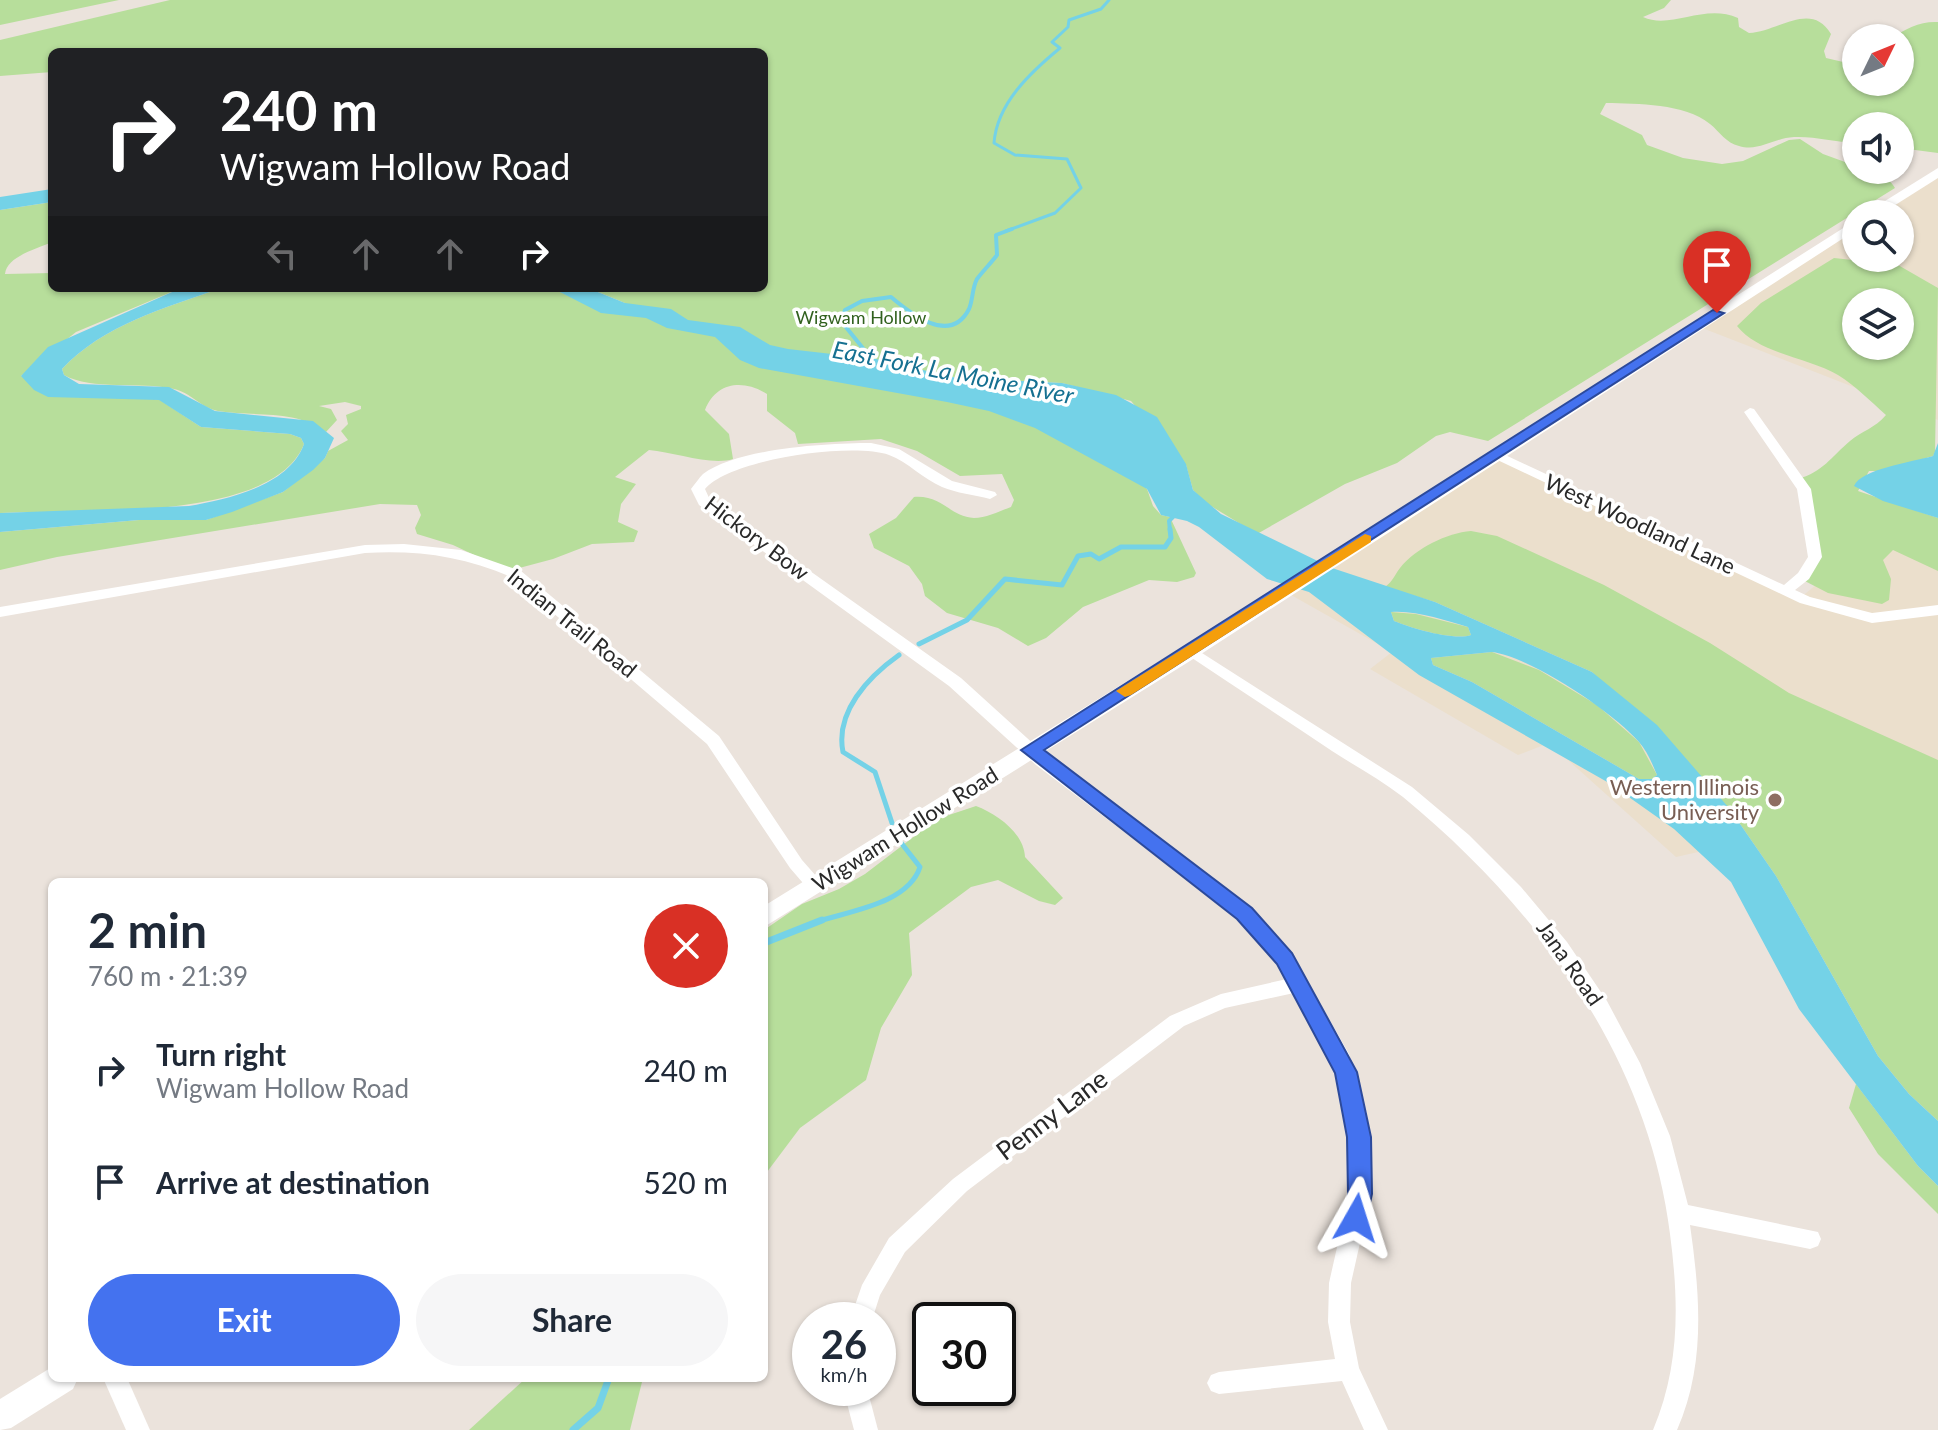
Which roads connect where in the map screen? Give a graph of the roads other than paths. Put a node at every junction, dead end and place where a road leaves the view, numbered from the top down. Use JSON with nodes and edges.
{"nodes":[{"id":1,"x":1938,"y":172,"type":"edge"},
{"id":2,"x":1893,"y":200,"type":"edge"},
{"id":3,"x":1842,"y":233,"type":"edge"},
{"id":4,"x":1750,"y":412,"type":"dead end"},
{"id":5,"x":1496,"y":456,"type":"junction"},
{"id":6,"x":990,"y":495,"type":"dead end"},
{"id":7,"x":1785,"y":591,"type":"junction"},
{"id":8,"x":1938,"y":610,"type":"edge"},
{"id":9,"x":0,"y":612,"type":"edge"},
{"id":10,"x":1191,"y":651,"type":"junction"},
{"id":11,"x":1031,"y":750,"type":"junction"},
{"id":12,"x":815,"y":885,"type":"junction"},
{"id":13,"x":768,"y":915,"type":"edge"},
{"id":14,"x":1300,"y":984,"type":"junction"},
{"id":15,"x":1679,"y":1213,"type":"junction"},
{"id":16,"x":1810,"y":1239,"type":"dead end"},
{"id":17,"x":867,"y":1302,"type":"edge"},
{"id":18,"x":1348,"y":1369,"type":"junction"},
{"id":19,"x":56,"y":1382,"type":"edge"},
{"id":20,"x":117,"y":1382,"type":"edge"},
{"id":21,"x":1219,"y":1383,"type":"dead end"},
{"id":22,"x":860,"y":1406,"type":"edge"},
{"id":23,"x":0,"y":1417,"type":"edge"},
{"id":24,"x":138,"y":1430,"type":"edge"},
{"id":25,"x":866,"y":1430,"type":"edge"},
{"id":26,"x":1376,"y":1430,"type":"edge"},
{"id":27,"x":1665,"y":1430,"type":"edge"}],
"edges":[{"from":1,"to":2,"type":"street"},
{"from":3,"to":5,"type":"street","name":"Wigwam Hollow Road"},
{"from":4,"to":7,"type":"street"},
{"from":5,"to":7,"type":"street","name":"West Woodland Lane"},
{"from":5,"to":10,"type":"street","name":"Wigwam Hollow Road"},
{"from":6,"to":11,"type":"street","name":"Hickory Bow"},
{"from":7,"to":8,"type":"street","name":"West Woodland Lane"},
{"from":9,"to":12,"type":"street","name":"Indian Trail Road"},
{"from":10,"to":11,"type":"street","name":"Wigwam Hollow Road"},
{"from":10,"to":15,"type":"street","name":"Jana Road"},
{"from":11,"to":12,"type":"street","name":"Wigwam Hollow Road"},
{"from":11,"to":14,"type":"street"},
{"from":12,"to":13,"type":"street","name":"Wigwam Hollow Road"},
{"from":14,"to":17,"type":"street","name":"Penny Lane"},
{"from":14,"to":18,"type":"street"},
{"from":15,"to":16,"type":"street"},
{"from":15,"to":27,"type":"street","name":"Jana Road"},
{"from":18,"to":21,"type":"street"},
{"from":18,"to":26,"type":"street"},
{"from":19,"to":23,"type":"street"},
{"from":20,"to":24,"type":"street"},
{"from":22,"to":25,"type":"street"}]}
